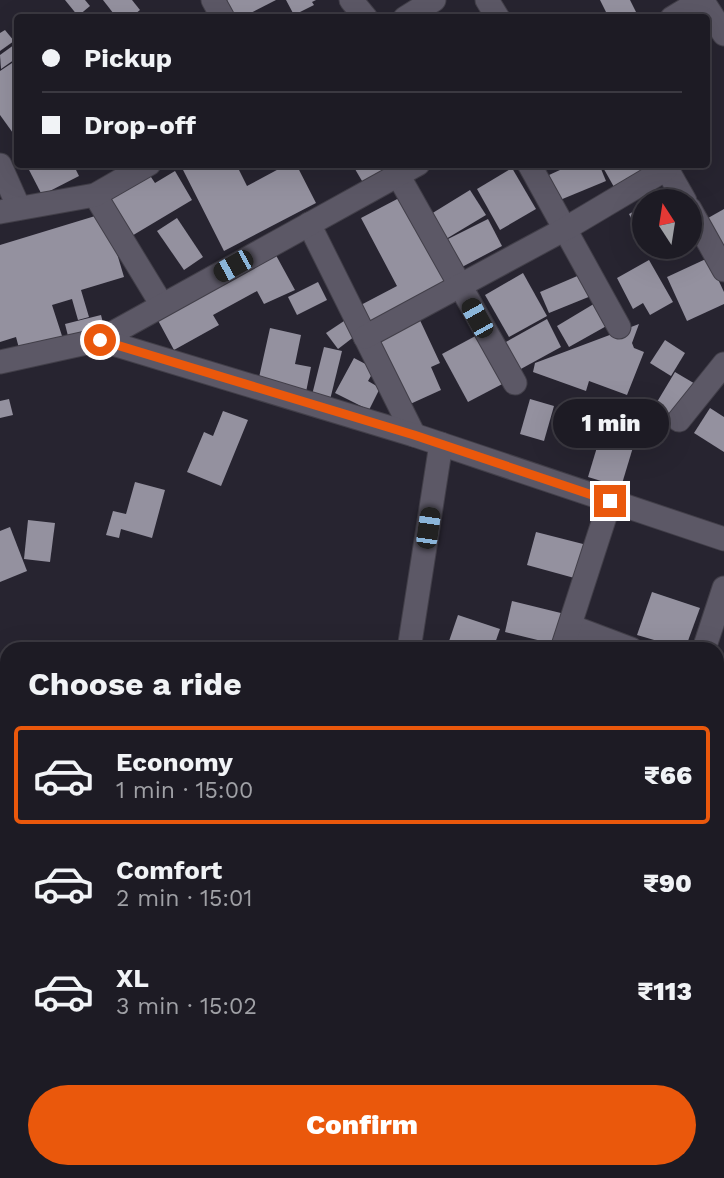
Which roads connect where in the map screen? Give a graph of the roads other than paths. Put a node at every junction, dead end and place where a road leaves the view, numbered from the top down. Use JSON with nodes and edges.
{"nodes":[{"id":1,"x":351,"y":0,"type":"edge"},
{"id":2,"x":434,"y":0,"type":"edge"},
{"id":3,"x":702,"y":0,"type":"edge"},
{"id":4,"x":672,"y":11,"type":"edge"},
{"id":5,"x":363,"y":14,"type":"edge"},
{"id":6,"x":411,"y":14,"type":"edge"},
{"id":7,"x":724,"y":34,"type":"edge"},
{"id":8,"x":0,"y":165,"type":"edge"},
{"id":9,"x":142,"y":168,"type":"edge"},
{"id":10,"x":531,"y":168,"type":"edge"},
{"id":11,"x":663,"y":168,"type":"edge"},
{"id":12,"x":666,"y":168,"type":"edge"},
{"id":13,"x":408,"y":170,"type":"edge"},
{"id":14,"x":678,"y":189,"type":"edge"},
{"id":15,"x":95,"y":195,"type":"junction"},
{"id":16,"x":10,"y":210,"type":"edge"},
{"id":17,"x":309,"y":224,"type":"junction"},
{"id":18,"x":565,"y":229,"type":"junction"},
{"id":19,"x":702,"y":231,"type":"edge"},
{"id":20,"x":724,"y":270,"type":"edge"},
{"id":21,"x":460,"y":287,"type":"junction"},
{"id":22,"x":162,"y":305,"type":"junction"},
{"id":23,"x":619,"y":327,"type":"dead end"},
{"id":24,"x":365,"y":337,"type":"junction"},
{"id":25,"x":100,"y":340,"type":"junction"},
{"id":26,"x":0,"y":362,"type":"edge"},
{"id":27,"x":724,"y":364,"type":"edge"},
{"id":28,"x":515,"y":383,"type":"dead end"},
{"id":29,"x":679,"y":420,"type":"dead end"},
{"id":30,"x":414,"y":435,"type":"junction"},
{"id":31,"x":440,"y":444,"type":"junction"},
{"id":32,"x":610,"y":501,"type":"junction"},
{"id":33,"x":724,"y":539,"type":"edge"},
{"id":34,"x":724,"y":588,"type":"edge"},
{"id":35,"x":570,"y":626,"type":"junction"},
{"id":36,"x":410,"y":642,"type":"edge"},
{"id":37,"x":564,"y":642,"type":"edge"},
{"id":38,"x":612,"y":642,"type":"edge"},
{"id":39,"x":706,"y":642,"type":"edge"}],
"edges":[{"from":1,"to":5,"type":"street"},
{"from":2,"to":6,"type":"street"},
{"from":3,"to":4,"type":"street"},
{"from":3,"to":7,"type":"street"},
{"from":8,"to":16,"type":"street"},
{"from":9,"to":15,"type":"street"},
{"from":10,"to":18,"type":"street"},
{"from":11,"to":18,"type":"street"},
{"from":12,"to":14,"type":"street"},
{"from":13,"to":17,"type":"street"},
{"from":13,"to":21,"type":"street"},
{"from":15,"to":16,"type":"street"},
{"from":15,"to":22,"type":"street"},
{"from":17,"to":22,"type":"street"},
{"from":17,"to":24,"type":"street"},
{"from":18,"to":21,"type":"street"},
{"from":18,"to":23,"type":"street"},
{"from":19,"to":20,"type":"street"},
{"from":21,"to":24,"type":"street"},
{"from":21,"to":28,"type":"street"},
{"from":22,"to":25,"type":"street"},
{"from":24,"to":30,"type":"street"},
{"from":25,"to":26,"type":"street"},
{"from":25,"to":30,"type":"street"},
{"from":27,"to":29,"type":"street"},
{"from":30,"to":31,"type":"street"},
{"from":31,"to":32,"type":"street"},
{"from":31,"to":36,"type":"street"},
{"from":32,"to":33,"type":"street"},
{"from":32,"to":35,"type":"street"},
{"from":34,"to":39,"type":"street"},
{"from":35,"to":37,"type":"street"},
{"from":35,"to":38,"type":"street"}]}
